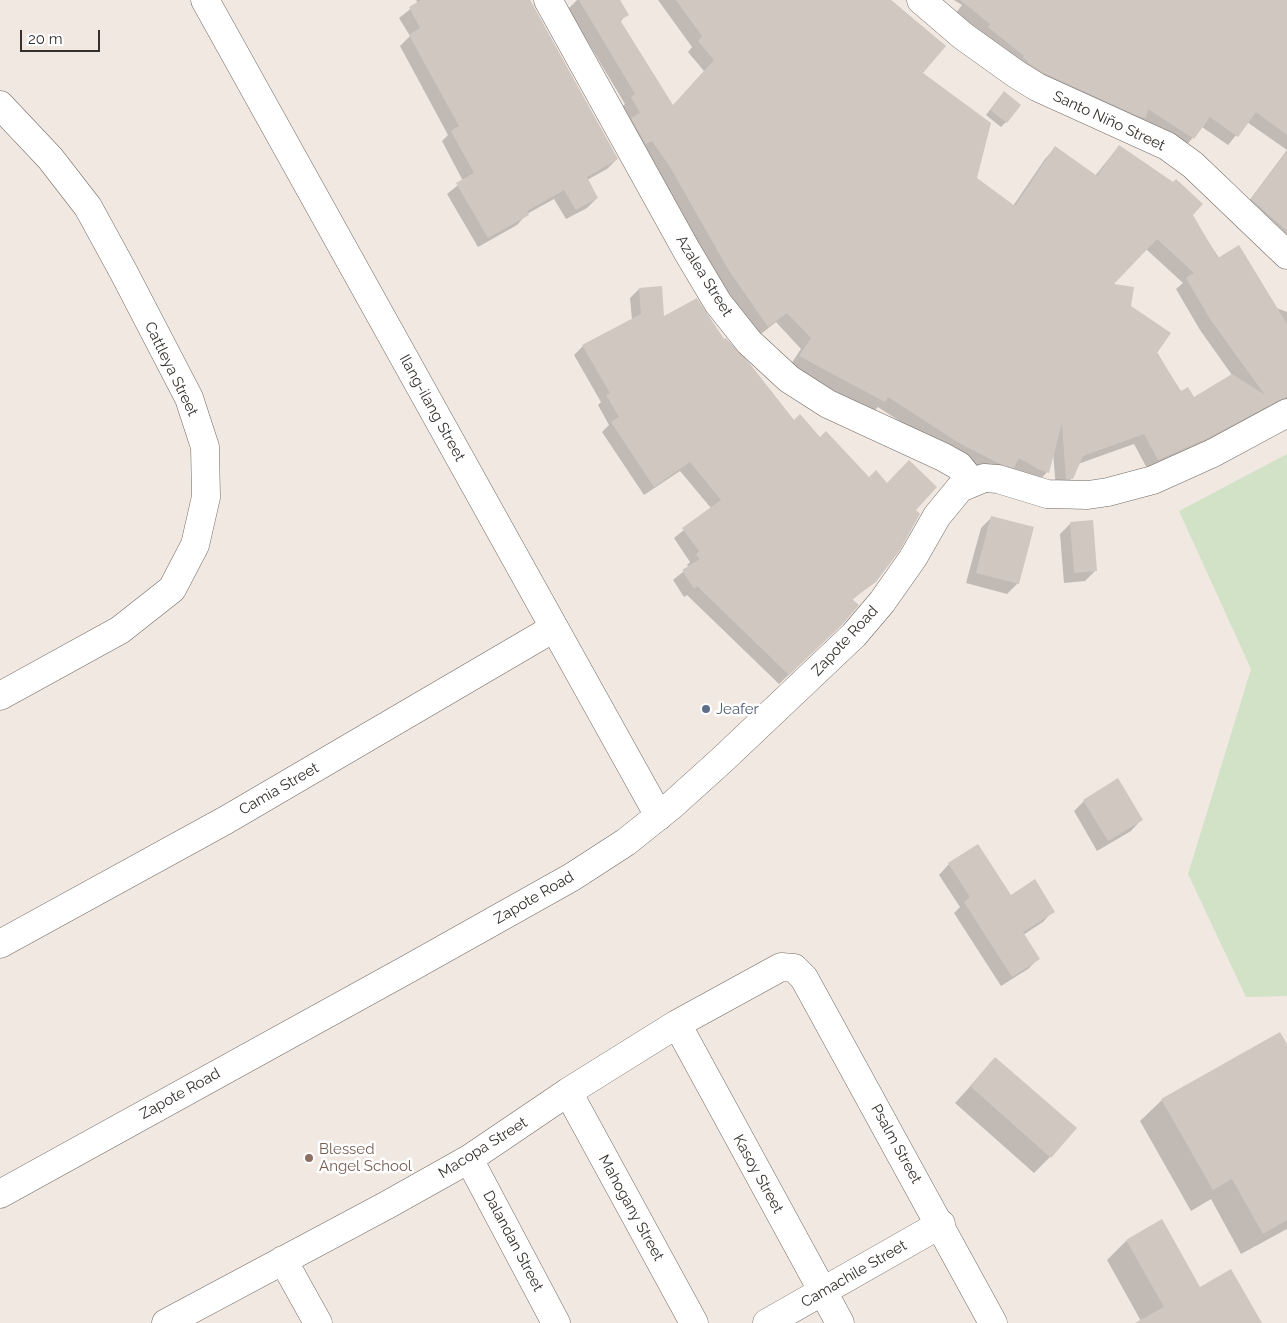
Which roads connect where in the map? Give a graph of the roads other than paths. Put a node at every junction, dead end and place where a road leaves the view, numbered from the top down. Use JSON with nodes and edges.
{"nodes":[{"id":1,"x":205,"y":0,"type":"edge"},
{"id":2,"x":548,"y":0,"type":"edge"},
{"id":3,"x":921,"y":0,"type":"edge"},
{"id":4,"x":0,"y":105,"type":"edge"},
{"id":5,"x":1287,"y":255,"type":"edge"},
{"id":6,"x":1287,"y":412,"type":"edge"},
{"id":7,"x":972,"y":482,"type":"junction"},
{"id":8,"x":554,"y":628,"type":"junction"},
{"id":9,"x":0,"y":696,"type":"edge"},
{"id":10,"x":659,"y":816,"type":"junction"},
{"id":11,"x":0,"y":944,"type":"edge"},
{"id":12,"x":794,"y":968,"type":"joint"},
{"id":13,"x":677,"y":1024,"type":"junction"},
{"id":14,"x":568,"y":1092,"type":"junction"},
{"id":15,"x":469,"y":1159,"type":"junction"},
{"id":16,"x":0,"y":1194,"type":"edge"},
{"id":17,"x":940,"y":1224,"type":"junction"},
{"id":18,"x":283,"y":1260,"type":"junction"},
{"id":19,"x":824,"y":1293,"type":"junction"},
{"id":20,"x":166,"y":1323,"type":"edge"},
{"id":21,"x":318,"y":1323,"type":"edge"},
{"id":22,"x":556,"y":1323,"type":"edge"},
{"id":23,"x":694,"y":1323,"type":"edge"},
{"id":24,"x":767,"y":1323,"type":"edge"},
{"id":25,"x":840,"y":1323,"type":"edge"},
{"id":26,"x":993,"y":1323,"type":"edge"}],
"edges":[{"from":1,"to":8,"type":"street","name":"Ilang-ilang Street"},
{"from":2,"to":7,"type":"street","name":"Azalea Street"},
{"from":3,"to":5,"type":"street","name":"Santo Niño Street"},
{"from":4,"to":9,"type":"street","name":"Cattleya Street"},
{"from":6,"to":7,"type":"street"},
{"from":7,"to":10,"type":"street","name":"Zapote Road"},
{"from":8,"to":10,"type":"street","name":"Ilang-ilang Street"},
{"from":8,"to":11,"type":"street","name":"Camia Street"},
{"from":10,"to":16,"type":"street","name":"Zapote Road"},
{"from":12,"to":13,"type":"street","name":"Macopa Street"},
{"from":12,"to":17,"type":"street","name":"Psalm Street"},
{"from":13,"to":14,"type":"street","name":"Macopa Street"},
{"from":13,"to":19,"type":"street","name":"Kasoy Street"},
{"from":14,"to":15,"type":"street","name":"Macopa Street"},
{"from":14,"to":23,"type":"street","name":"Mahogany Street"},
{"from":15,"to":18,"type":"street","name":"Macopa Street"},
{"from":15,"to":22,"type":"street","name":"Dalandan Street"},
{"from":17,"to":19,"type":"street","name":"Camachile Street"},
{"from":17,"to":26,"type":"street","name":"Psalm Street"},
{"from":18,"to":20,"type":"street","name":"Macopa Street"},
{"from":18,"to":21,"type":"street"},
{"from":19,"to":24,"type":"street","name":"Camachile Street"},
{"from":19,"to":25,"type":"street","name":"Kasoy Street"}]}
